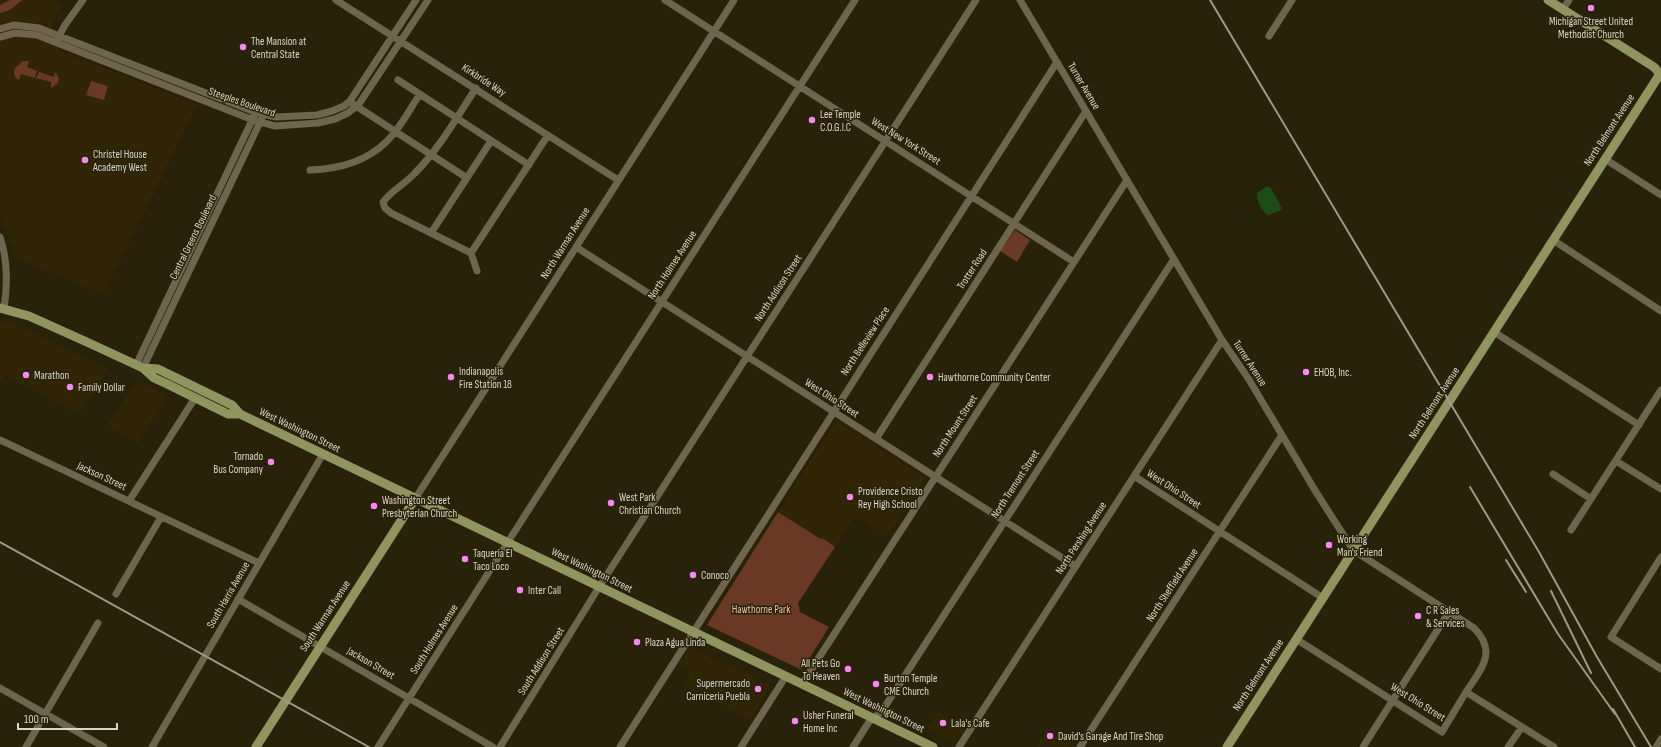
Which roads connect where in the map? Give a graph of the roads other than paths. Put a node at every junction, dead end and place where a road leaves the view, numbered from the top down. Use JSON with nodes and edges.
{"nodes":[{"id":1,"x":83,"y":0,"type":"edge"},
{"id":2,"x":336,"y":0,"type":"edge"},
{"id":3,"x":416,"y":0,"type":"edge"},
{"id":4,"x":428,"y":0,"type":"edge"},
{"id":5,"x":665,"y":0,"type":"edge"},
{"id":6,"x":734,"y":0,"type":"edge"},
{"id":7,"x":855,"y":0,"type":"edge"},
{"id":8,"x":976,"y":0,"type":"edge"},
{"id":9,"x":1020,"y":0,"type":"edge"},
{"id":10,"x":1292,"y":0,"type":"edge"},
{"id":11,"x":1548,"y":0,"type":"edge"},
{"id":12,"x":1569,"y":0,"type":"edge"},
{"id":13,"x":1563,"y":9,"type":"junction"},
{"id":14,"x":0,"y":29,"type":"edge"},
{"id":15,"x":714,"y":32,"type":"junction"},
{"id":16,"x":60,"y":35,"type":"junction"},
{"id":17,"x":393,"y":35,"type":"junction"},
{"id":18,"x":1269,"y":36,"type":"dead end"},
{"id":19,"x":0,"y":38,"type":"edge"},
{"id":20,"x":401,"y":40,"type":"junction"},
{"id":21,"x":56,"y":43,"type":"junction"},
{"id":22,"x":1057,"y":62,"type":"junction"},
{"id":23,"x":1661,"y":74,"type":"edge"},
{"id":24,"x":398,"y":80,"type":"dead end"},
{"id":25,"x":800,"y":87,"type":"junction"},
{"id":26,"x":476,"y":88,"type":"junction"},
{"id":27,"x":420,"y":94,"type":"junction"},
{"id":28,"x":350,"y":101,"type":"junction"},
{"id":29,"x":356,"y":107,"type":"junction"},
{"id":30,"x":1086,"y":111,"type":"junction"},
{"id":31,"x":259,"y":113,"type":"junction"},
{"id":32,"x":456,"y":118,"type":"junction"},
{"id":33,"x":253,"y":120,"type":"junction"},
{"id":34,"x":261,"y":122,"type":"junction"},
{"id":35,"x":395,"y":132,"type":"junction"},
{"id":36,"x":548,"y":135,"type":"junction"},
{"id":37,"x":492,"y":141,"type":"junction"},
{"id":38,"x":885,"y":141,"type":"junction"},
{"id":39,"x":431,"y":155,"type":"junction"},
{"id":40,"x":1605,"y":159,"type":"junction"},
{"id":41,"x":529,"y":165,"type":"junction"},
{"id":42,"x":310,"y":170,"type":"dead end"},
{"id":43,"x":468,"y":178,"type":"junction"},
{"id":44,"x":618,"y":180,"type":"junction"},
{"id":45,"x":1127,"y":180,"type":"junction"},
{"id":46,"x":1661,"y":194,"type":"edge"},
{"id":47,"x":971,"y":196,"type":"junction"},
{"id":48,"x":1014,"y":223,"type":"junction"},
{"id":49,"x":431,"y":233,"type":"junction"},
{"id":50,"x":0,"y":237,"type":"edge"},
{"id":51,"x":1553,"y":240,"type":"junction"},
{"id":52,"x":576,"y":247,"type":"junction"},
{"id":53,"x":471,"y":253,"type":"junction"},
{"id":54,"x":1174,"y":259,"type":"junction"},
{"id":55,"x":1074,"y":262,"type":"junction"},
{"id":56,"x":477,"y":271,"type":"dead end"},
{"id":57,"x":662,"y":302,"type":"junction"},
{"id":58,"x":2,"y":308,"type":"edge"},
{"id":59,"x":1661,"y":310,"type":"edge"},
{"id":60,"x":1494,"y":332,"type":"junction"},
{"id":61,"x":1222,"y":340,"type":"junction"},
{"id":62,"x":747,"y":357,"type":"junction"},
{"id":63,"x":139,"y":367,"type":"junction"},
{"id":64,"x":1661,"y":390,"type":"edge"},
{"id":65,"x":195,"y":398,"type":"junction"},
{"id":66,"x":833,"y":411,"type":"junction"},
{"id":67,"x":240,"y":414,"type":"junction"},
{"id":68,"x":1639,"y":425,"type":"junction"},
{"id":69,"x":1282,"y":435,"type":"junction"},
{"id":70,"x":876,"y":439,"type":"junction"},
{"id":71,"x":0,"y":440,"type":"edge"},
{"id":72,"x":323,"y":454,"type":"junction"},
{"id":73,"x":1616,"y":460,"type":"junction"},
{"id":74,"x":1553,"y":474,"type":"dead end"},
{"id":75,"x":1134,"y":476,"type":"junction"},
{"id":76,"x":935,"y":477,"type":"junction"},
{"id":77,"x":1661,"y":489,"type":"edge"},
{"id":78,"x":415,"y":499,"type":"junction"},
{"id":79,"x":1591,"y":499,"type":"junction"},
{"id":80,"x":128,"y":501,"type":"junction"},
{"id":81,"x":161,"y":517,"type":"junction"},
{"id":82,"x":1004,"y":521,"type":"junction"},
{"id":83,"x":1571,"y":530,"type":"dead end"},
{"id":84,"x":1219,"y":531,"type":"junction"},
{"id":85,"x":507,"y":543,"type":"junction"},
{"id":86,"x":1353,"y":550,"type":"junction"},
{"id":87,"x":1661,"y":557,"type":"edge"},
{"id":88,"x":259,"y":564,"type":"junction"},
{"id":89,"x":1075,"y":566,"type":"junction"},
{"id":90,"x":599,"y":587,"type":"junction"},
{"id":91,"x":116,"y":594,"type":"dead end"},
{"id":92,"x":1323,"y":598,"type":"junction"},
{"id":93,"x":238,"y":599,"type":"junction"},
{"id":94,"x":1449,"y":612,"type":"junction"},
{"id":95,"x":98,"y":623,"type":"dead end"},
{"id":96,"x":692,"y":632,"type":"junction"},
{"id":97,"x":1296,"y":639,"type":"junction"},
{"id":98,"x":320,"y":647,"type":"junction"},
{"id":99,"x":1661,"y":669,"type":"edge"},
{"id":100,"x":786,"y":676,"type":"junction"},
{"id":101,"x":802,"y":684,"type":"junction"},
{"id":102,"x":0,"y":688,"type":"edge"},
{"id":103,"x":1466,"y":692,"type":"junction"},
{"id":104,"x":409,"y":698,"type":"junction"},
{"id":105,"x":1393,"y":700,"type":"junction"},
{"id":106,"x":45,"y":714,"type":"junction"},
{"id":107,"x":874,"y":719,"type":"junction"},
{"id":108,"x":1522,"y":727,"type":"junction"},
{"id":109,"x":1661,"y":739,"type":"edge"},
{"id":110,"x":26,"y":747,"type":"edge"},
{"id":111,"x":104,"y":747,"type":"edge"},
{"id":112,"x":152,"y":747,"type":"edge"},
{"id":113,"x":256,"y":747,"type":"edge"},
{"id":114,"x":378,"y":747,"type":"edge"},
{"id":115,"x":493,"y":747,"type":"edge"},
{"id":116,"x":500,"y":747,"type":"edge"},
{"id":117,"x":620,"y":747,"type":"edge"},
{"id":118,"x":740,"y":747,"type":"edge"},
{"id":119,"x":853,"y":747,"type":"edge"},
{"id":120,"x":933,"y":747,"type":"edge"},
{"id":121,"x":959,"y":747,"type":"edge"},
{"id":122,"x":1080,"y":747,"type":"edge"},
{"id":123,"x":1227,"y":747,"type":"edge"},
{"id":124,"x":1363,"y":747,"type":"edge"},
{"id":125,"x":1508,"y":747,"type":"edge"},
{"id":126,"x":1554,"y":747,"type":"edge"},
{"id":127,"x":1656,"y":747,"type":"edge"}],
"edges":[{"from":1,"to":16,"type":"street"},
{"from":2,"to":17,"type":"street","name":"Kirkbride Way"},
{"from":3,"to":17,"type":"street","name":"Steeples Boulevard"},
{"from":4,"to":20,"type":"street","name":"Steeples Boulevard"},
{"from":5,"to":15,"type":"street","name":"West New York Street"},
{"from":6,"to":15,"type":"street","name":"North Warman Avenue"},
{"from":7,"to":25,"type":"street","name":"North Holmes Avenue"},
{"from":8,"to":38,"type":"street","name":"North Addison Street"},
{"from":9,"to":22,"type":"street","name":"Turner Avenue"},
{"from":10,"to":18,"type":"street"},
{"from":11,"to":13,"type":"main road"},
{"from":12,"to":13,"type":"street"},
{"from":13,"to":23,"type":"main road"},
{"from":14,"to":16,"type":"street","name":"Steeples Boulevard"},
{"from":15,"to":25,"type":"street","name":"West New York Street"},
{"from":15,"to":44,"type":"street","name":"North Warman Avenue"},
{"from":16,"to":21,"type":"street"},
{"from":16,"to":31,"type":"street","name":"Steeples Boulevard"},
{"from":17,"to":20,"type":"street","name":"Kirkbride Way"},
{"from":17,"to":28,"type":"street","name":"Steeples Boulevard"},
{"from":19,"to":21,"type":"street","name":"Steeples Boulevard"},
{"from":20,"to":26,"type":"street","name":"Kirkbride Way"},
{"from":20,"to":29,"type":"street","name":"Steeples Boulevard"},
{"from":21,"to":33,"type":"street","name":"Steeples Boulevard"},
{"from":22,"to":30,"type":"street","name":"Turner Avenue"},
{"from":22,"to":47,"type":"street","name":"North Belleview Place"},
{"from":23,"to":40,"type":"main road","name":"North Belmont Avenue"},
{"from":24,"to":27,"type":"street"},
{"from":25,"to":38,"type":"street","name":"West New York Street"},
{"from":25,"to":57,"type":"street","name":"North Holmes Avenue"},
{"from":26,"to":32,"type":"street"},
{"from":26,"to":36,"type":"street","name":"Kirkbride Way"},
{"from":27,"to":32,"type":"street"},
{"from":27,"to":35,"type":"street"},
{"from":28,"to":29,"type":"street"},
{"from":28,"to":31,"type":"street","name":"Steeples Boulevard"},
{"from":29,"to":34,"type":"street","name":"Steeples Boulevard"},
{"from":29,"to":35,"type":"street"},
{"from":30,"to":45,"type":"street","name":"Turner Avenue"},
{"from":30,"to":48,"type":"street","name":"Trotter Road"},
{"from":31,"to":33,"type":"street","name":"Central Greens Boulevard"},
{"from":31,"to":34,"type":"street","name":"Central Greens Boulevard"},
{"from":32,"to":37,"type":"street"},
{"from":32,"to":39,"type":"street"},
{"from":33,"to":34,"type":"street","name":"Steeples Boulevard"},
{"from":33,"to":63,"type":"street","name":"Central Greens Boulevard"},
{"from":34,"to":63,"type":"street","name":"Central Greens Boulevard"},
{"from":35,"to":39,"type":"street"},
{"from":35,"to":42,"type":"street"},
{"from":36,"to":41,"type":"street"},
{"from":36,"to":44,"type":"street","name":"Kirkbride Way"},
{"from":37,"to":41,"type":"street"},
{"from":37,"to":43,"type":"street"},
{"from":38,"to":47,"type":"street","name":"West New York Street"},
{"from":38,"to":62,"type":"street","name":"North Addison Street"},
{"from":39,"to":43,"type":"street"},
{"from":39,"to":49,"type":"street"},
{"from":40,"to":46,"type":"street"},
{"from":40,"to":51,"type":"main road","name":"North Belmont Avenue"},
{"from":41,"to":53,"type":"street"},
{"from":43,"to":49,"type":"street"},
{"from":44,"to":52,"type":"street","name":"North Warman Avenue"},
{"from":45,"to":54,"type":"street","name":"Turner Avenue"},
{"from":45,"to":55,"type":"street","name":"North Mount Street"},
{"from":47,"to":48,"type":"street","name":"West New York Street"},
{"from":47,"to":66,"type":"street","name":"North Belleview Place"},
{"from":48,"to":55,"type":"street","name":"West New York Street"},
{"from":48,"to":70,"type":"street","name":"Trotter Road"},
{"from":49,"to":53,"type":"street"},
{"from":50,"to":58,"type":"street"},
{"from":51,"to":59,"type":"street"},
{"from":51,"to":60,"type":"main road","name":"North Belmont Avenue"},
{"from":52,"to":57,"type":"street","name":"West Ohio Street"},
{"from":52,"to":78,"type":"street","name":"North Warman Avenue"},
{"from":53,"to":56,"type":"street"},
{"from":54,"to":61,"type":"street","name":"Turner Avenue"},
{"from":54,"to":82,"type":"street","name":"North Tremont Street"},
{"from":55,"to":76,"type":"street","name":"North Mount Street"},
{"from":57,"to":62,"type":"street","name":"West Ohio Street"},
{"from":57,"to":85,"type":"street","name":"North Holmes Avenue"},
{"from":58,"to":63,"type":"main road","name":"West Washington Street"},
{"from":60,"to":68,"type":"street"},
{"from":60,"to":86,"type":"main road","name":"North Belmont Avenue"},
{"from":61,"to":69,"type":"street","name":"Turner Avenue"},
{"from":61,"to":75,"type":"street","name":"North Pershing Avenue"},
{"from":62,"to":66,"type":"street","name":"West Ohio Street"},
{"from":62,"to":90,"type":"street","name":"North Addison Street"},
{"from":63,"to":65,"type":"main road","name":"West Washington Street"},
{"from":63,"to":67,"type":"main road","name":"West Washington Street"},
{"from":64,"to":68,"type":"street"},
{"from":65,"to":67,"type":"main road","name":"West Washington Street"},
{"from":65,"to":80,"type":"street"},
{"from":66,"to":70,"type":"street","name":"West Ohio Street"},
{"from":66,"to":96,"type":"street","name":"North Belleview Place"},
{"from":67,"to":72,"type":"main road","name":"West Washington Street"},
{"from":68,"to":73,"type":"street"},
{"from":69,"to":84,"type":"street","name":"North Sheffield Avenue"},
{"from":69,"to":86,"type":"street","name":"Turner Avenue"},
{"from":70,"to":76,"type":"street","name":"West Ohio Street"},
{"from":71,"to":80,"type":"street","name":"Jackson Street"},
{"from":72,"to":78,"type":"main road","name":"West Washington Street"},
{"from":72,"to":88,"type":"street","name":"South Harris Avenue"},
{"from":73,"to":77,"type":"street"},
{"from":73,"to":79,"type":"street"},
{"from":74,"to":79,"type":"street"},
{"from":75,"to":84,"type":"street","name":"West Ohio Street"},
{"from":75,"to":89,"type":"street","name":"North Pershing Avenue"},
{"from":76,"to":82,"type":"street","name":"West Ohio Street"},
{"from":76,"to":101,"type":"street","name":"North Mount Street"},
{"from":78,"to":85,"type":"main road","name":"West Washington Street"},
{"from":78,"to":98,"type":"main road","name":"South Warman Avenue"},
{"from":79,"to":83,"type":"street"},
{"from":80,"to":81,"type":"street","name":"Jackson Street"},
{"from":81,"to":88,"type":"street","name":"Jackson Street"},
{"from":81,"to":91,"type":"street"},
{"from":82,"to":89,"type":"street","name":"West Ohio Street"},
{"from":82,"to":107,"type":"street","name":"North Tremont Street"},
{"from":84,"to":92,"type":"street","name":"West Ohio Street"},
{"from":84,"to":122,"type":"street","name":"North Sheffield Avenue"},
{"from":85,"to":90,"type":"main road","name":"West Washington Street"},
{"from":85,"to":104,"type":"street","name":"South Holmes Avenue"},
{"from":86,"to":92,"type":"main road","name":"North Belmont Avenue"},
{"from":86,"to":94,"type":"street","name":"Turner Avenue"},
{"from":87,"to":99,"type":"street"},
{"from":88,"to":93,"type":"street","name":"South Harris Avenue"},
{"from":89,"to":121,"type":"street","name":"North Pershing Avenue"},
{"from":90,"to":96,"type":"main road","name":"West Washington Street"},
{"from":90,"to":116,"type":"street","name":"South Addison Street"},
{"from":92,"to":97,"type":"main road","name":"North Belmont Avenue"},
{"from":93,"to":98,"type":"street","name":"Jackson Street"},
{"from":93,"to":112,"type":"street","name":"South Harris Avenue"},
{"from":94,"to":103,"type":"street","name":"Turner Avenue"},
{"from":94,"to":105,"type":"street"},
{"from":95,"to":106,"type":"street"},
{"from":96,"to":100,"type":"main road","name":"West Washington Street"},
{"from":96,"to":117,"type":"street","name":"North Belleview Place"},
{"from":97,"to":105,"type":"street","name":"West Ohio Street"},
{"from":97,"to":123,"type":"main road","name":"North Belmont Avenue"},
{"from":98,"to":104,"type":"street","name":"Jackson Street"},
{"from":98,"to":113,"type":"main road","name":"South Warman Avenue"},
{"from":100,"to":101,"type":"main road","name":"West Washington Street"},
{"from":100,"to":118,"type":"street"},
{"from":101,"to":107,"type":"main road","name":"West Washington Street"},
{"from":102,"to":106,"type":"street"},
{"from":103,"to":105,"type":"street","name":"West Ohio Street"},
{"from":103,"to":108,"type":"street"},
{"from":104,"to":114,"type":"street","name":"South Holmes Avenue"},
{"from":104,"to":115,"type":"street","name":"Jackson Street"},
{"from":105,"to":124,"type":"street"},
{"from":106,"to":110,"type":"street"},
{"from":106,"to":111,"type":"street"},
{"from":107,"to":119,"type":"street","name":"North Tremont Street"},
{"from":107,"to":120,"type":"main road","name":"West Washington Street"},
{"from":108,"to":125,"type":"street"},
{"from":108,"to":126,"type":"street"},
{"from":109,"to":127,"type":"street"}]}
